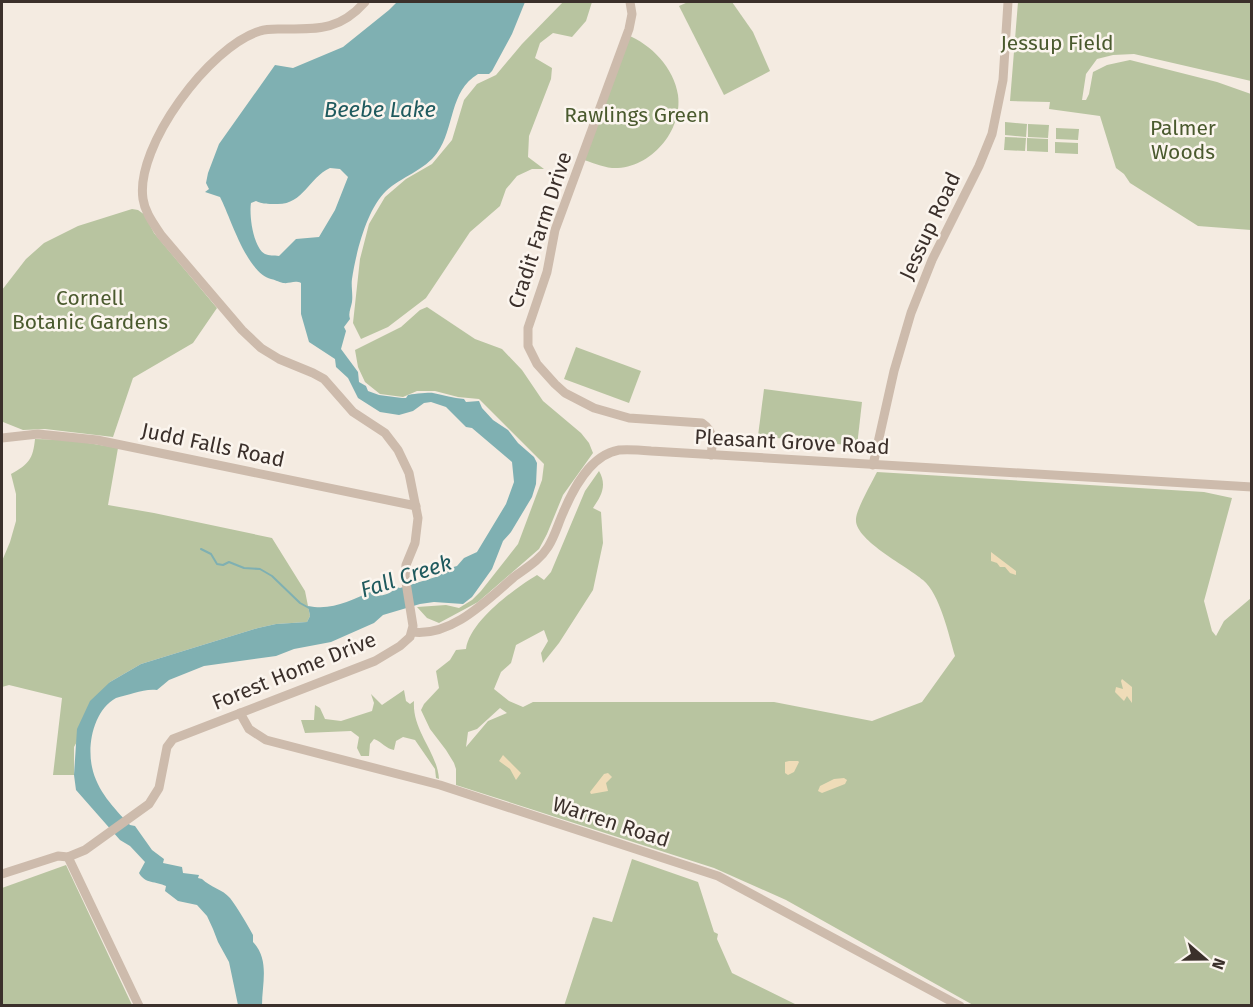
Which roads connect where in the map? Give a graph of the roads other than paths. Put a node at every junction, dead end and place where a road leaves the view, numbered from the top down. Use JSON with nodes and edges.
{"nodes":[{"id":1,"x":365,"y":2,"type":"edge"},
{"id":2,"x":630,"y":2,"type":"edge"},
{"id":3,"x":1008,"y":2,"type":"edge"},
{"id":4,"x":2,"y":438,"type":"edge"},
{"id":5,"x":711,"y":455,"type":"junction"},
{"id":6,"x":873,"y":465,"type":"junction"},
{"id":7,"x":1251,"y":487,"type":"edge"},
{"id":8,"x":416,"y":506,"type":"junction"},
{"id":9,"x":412,"y":632,"type":"junction"},
{"id":10,"x":240,"y":713,"type":"junction"},
{"id":11,"x":68,"y":856,"type":"junction"},
{"id":12,"x":2,"y":874,"type":"edge"},
{"id":13,"x":139,"y":1005,"type":"edge"},
{"id":14,"x":960,"y":1005,"type":"edge"}],
"edges":[{"from":1,"to":8,"type":"street"},
{"from":2,"to":5,"type":"street","name":"Cradit Farm Drive"},
{"from":3,"to":6,"type":"street","name":"Jessup Road"},
{"from":4,"to":8,"type":"street","name":"Judd Falls Road"},
{"from":5,"to":6,"type":"street","name":"Pleasant Grove Road"},
{"from":5,"to":9,"type":"street","name":"Pleasant Grove Road"},
{"from":6,"to":7,"type":"street","name":"Pleasant Grove Road"},
{"from":8,"to":9,"type":"street"},
{"from":9,"to":10,"type":"street","name":"Forest Home Drive"},
{"from":10,"to":11,"type":"street","name":"Forest Home Drive"},
{"from":10,"to":14,"type":"street","name":"Warren Road"},
{"from":11,"to":12,"type":"street","name":"Forest Home Drive"},
{"from":11,"to":13,"type":"street"}]}
